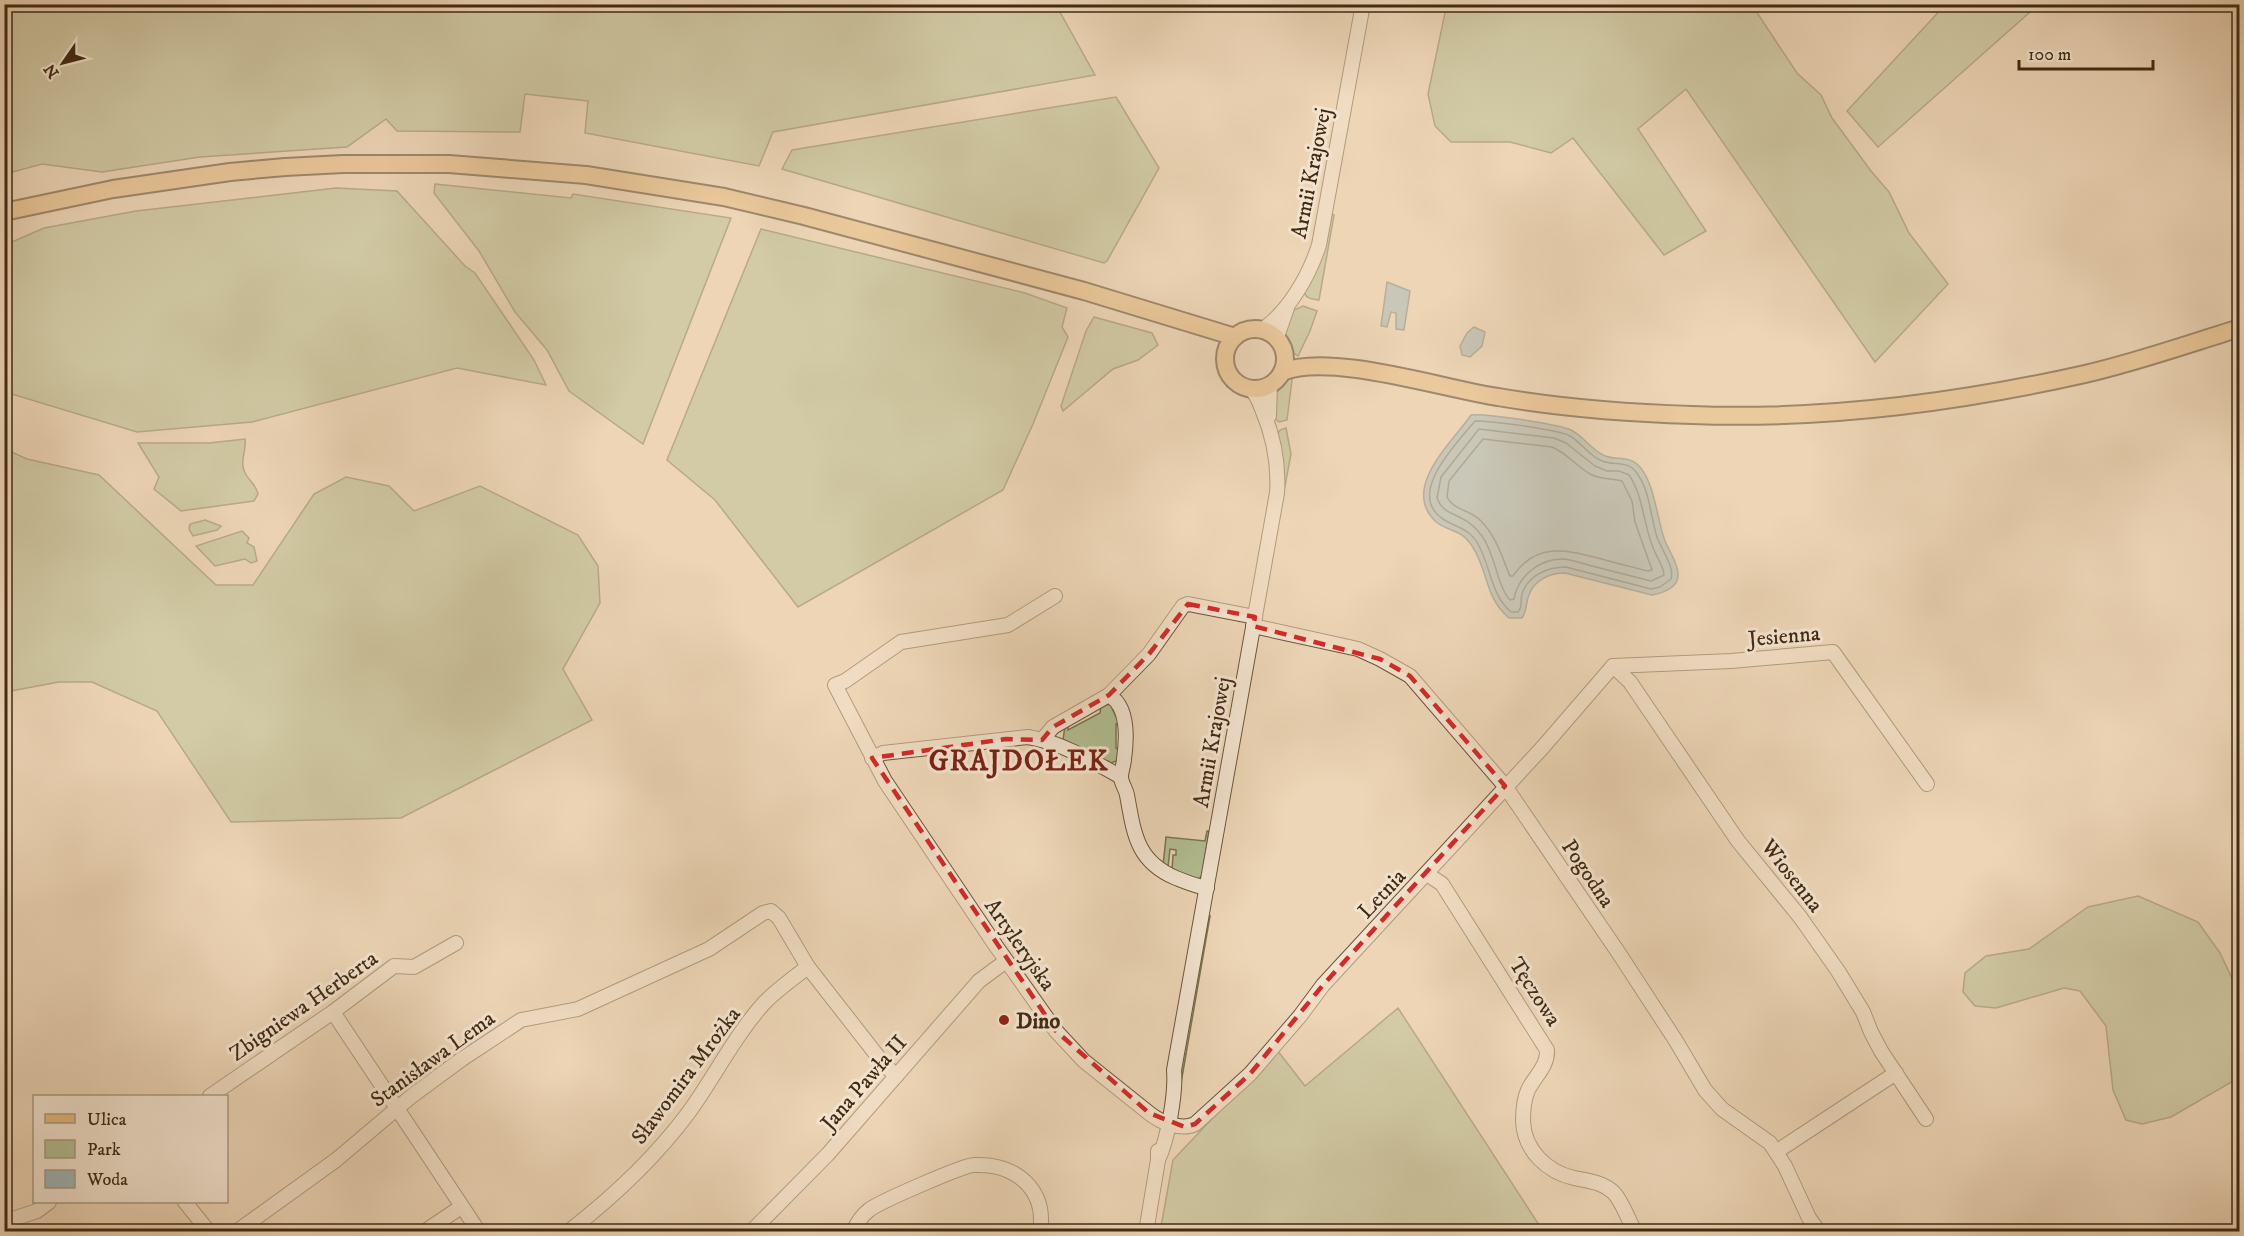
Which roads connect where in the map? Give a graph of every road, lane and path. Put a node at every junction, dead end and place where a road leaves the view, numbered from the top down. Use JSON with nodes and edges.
{"nodes":[{"id":1,"x":1363,"y":4,"type":"edge"},
{"id":2,"x":4,"y":212,"type":"edge"},
{"id":3,"x":1287,"y":306,"type":"junction"},
{"id":4,"x":1196,"y":326,"type":"junction"},
{"id":5,"x":2240,"y":328,"type":"edge"},
{"id":6,"x":1262,"y":330,"type":"junction"},
{"id":7,"x":1235,"y":337,"type":"junction"},
{"id":8,"x":1281,"y":346,"type":"junction"},
{"id":9,"x":1226,"y":353,"type":"junction"},
{"id":10,"x":1316,"y":365,"type":"junction"},
{"id":11,"x":1282,"y":372,"type":"junction"},
{"id":12,"x":1270,"y":385,"type":"junction"},
{"id":13,"x":1251,"y":389,"type":"junction"},
{"id":14,"x":1269,"y":421,"type":"junction"},
{"id":15,"x":1055,"y":597,"type":"dead end"},
{"id":16,"x":1254,"y":622,"type":"junction"},
{"id":17,"x":1613,"y":666,"type":"junction"},
{"id":18,"x":1109,"y":695,"type":"junction"},
{"id":19,"x":1042,"y":740,"type":"junction"},
{"id":20,"x":872,"y":758,"type":"junction"},
{"id":21,"x":1121,"y":777,"type":"junction"},
{"id":22,"x":1927,"y":784,"type":"dead end"},
{"id":23,"x":1505,"y":786,"type":"junction"},
{"id":24,"x":1427,"y":874,"type":"junction"},
{"id":25,"x":1207,"y":888,"type":"junction"},
{"id":26,"x":456,"y":943,"type":"dead end"},
{"id":27,"x":1006,"y":961,"type":"junction"},
{"id":28,"x":808,"y":967,"type":"junction"},
{"id":29,"x":333,"y":1012,"type":"junction"},
{"id":30,"x":1896,"y":1073,"type":"junction"},
{"id":31,"x":897,"y":1076,"type":"junction"},
{"id":32,"x":211,"y":1095,"type":"edge"},
{"id":33,"x":398,"y":1108,"type":"junction"},
{"id":34,"x":1926,"y":1119,"type":"dead end"},
{"id":35,"x":1165,"y":1122,"type":"junction"},
{"id":36,"x":1776,"y":1152,"type":"junction"},
{"id":37,"x":48,"y":1203,"type":"edge"},
{"id":38,"x":186,"y":1203,"type":"edge"},
{"id":39,"x":461,"y":1206,"type":"junction"},
{"id":40,"x":4,"y":1222,"type":"edge"},
{"id":41,"x":209,"y":1232,"type":"edge"},
{"id":42,"x":236,"y":1232,"type":"edge"},
{"id":43,"x":424,"y":1232,"type":"edge"},
{"id":44,"x":479,"y":1232,"type":"edge"},
{"id":45,"x":568,"y":1232,"type":"edge"},
{"id":46,"x":752,"y":1232,"type":"edge"},
{"id":47,"x":853,"y":1232,"type":"edge"},
{"id":48,"x":1040,"y":1232,"type":"edge"},
{"id":49,"x":1146,"y":1232,"type":"edge"},
{"id":50,"x":1635,"y":1232,"type":"edge"},
{"id":51,"x":1819,"y":1232,"type":"edge"}],
"edges":[{"from":1,"to":3,"type":"street","name":"Armii Krajowej"},
{"from":2,"to":4,"type":"main road"},
{"from":3,"to":6,"type":"street","name":"Armii Krajowej"},
{"from":3,"to":8,"type":"street","name":"Armii Krajowej"},
{"from":4,"to":7,"type":"main road"},
{"from":4,"to":9,"type":"main road"},
{"from":5,"to":10,"type":"main road"},
{"from":6,"to":7,"type":"main road"},
{"from":6,"to":8,"type":"main road"},
{"from":7,"to":9,"type":"main road"},
{"from":8,"to":10,"type":"main road"},
{"from":8,"to":11,"type":"main road"},
{"from":9,"to":13,"type":"main road"},
{"from":10,"to":11,"type":"main road"},
{"from":11,"to":12,"type":"main road"},
{"from":12,"to":13,"type":"main road"},
{"from":12,"to":14,"type":"street","name":"Armii Krajowej"},
{"from":13,"to":14,"type":"street","name":"Armii Krajowej"},
{"from":14,"to":16,"type":"street","name":"Armii Krajowej"},
{"from":15,"to":20,"type":"street","name":"Artyleryjska"},
{"from":16,"to":18,"type":"street"},
{"from":16,"to":23,"type":"street","name":"Pogodna"},
{"from":16,"to":25,"type":"street","name":"Armii Krajowej"},
{"from":17,"to":22,"type":"street","name":"Jesienna"},
{"from":17,"to":23,"type":"street","name":"Letnia"},
{"from":17,"to":30,"type":"street","name":"Wiosenna"},
{"from":18,"to":19,"type":"street"},
{"from":18,"to":21,"type":"street"},
{"from":19,"to":20,"type":"street"},
{"from":19,"to":21,"type":"street"},
{"from":20,"to":27,"type":"street","name":"Artyleryjska"},
{"from":21,"to":25,"type":"street"},
{"from":23,"to":24,"type":"street","name":"Letnia"},
{"from":23,"to":36,"type":"street","name":"Pogodna"},
{"from":24,"to":35,"type":"street","name":"Letnia"},
{"from":24,"to":50,"type":"street","name":"Tęczowa"},
{"from":25,"to":35,"type":"street","name":"Armii Krajowej"},
{"from":26,"to":29,"type":"street","name":"Zbigniewa Herberta"},
{"from":27,"to":31,"type":"street","name":"Jana Pawła II"},
{"from":27,"to":35,"type":"street","name":"Artyleryjska"},
{"from":28,"to":31,"type":"street"},
{"from":28,"to":33,"type":"street","name":"Stanisława Lema"},
{"from":28,"to":45,"type":"street","name":"Sławomira Mrożka"},
{"from":29,"to":32,"type":"street","name":"Zbigniewa Herberta"},
{"from":29,"to":33,"type":"street"},
{"from":30,"to":34,"type":"street","name":"Wiosenna"},
{"from":30,"to":36,"type":"street"},
{"from":31,"to":46,"type":"street","name":"Jana Pawła II"},
{"from":33,"to":39,"type":"street"},
{"from":33,"to":42,"type":"street","name":"Stanisława Lema"},
{"from":35,"to":49,"type":"street","name":"Armii Krajowej"},
{"from":36,"to":51,"type":"street","name":"Pogodna"},
{"from":37,"to":40,"type":"street"},
{"from":38,"to":41,"type":"street"},
{"from":39,"to":43,"type":"street"},
{"from":39,"to":44,"type":"street"},
{"from":47,"to":48,"type":"street"}]}
